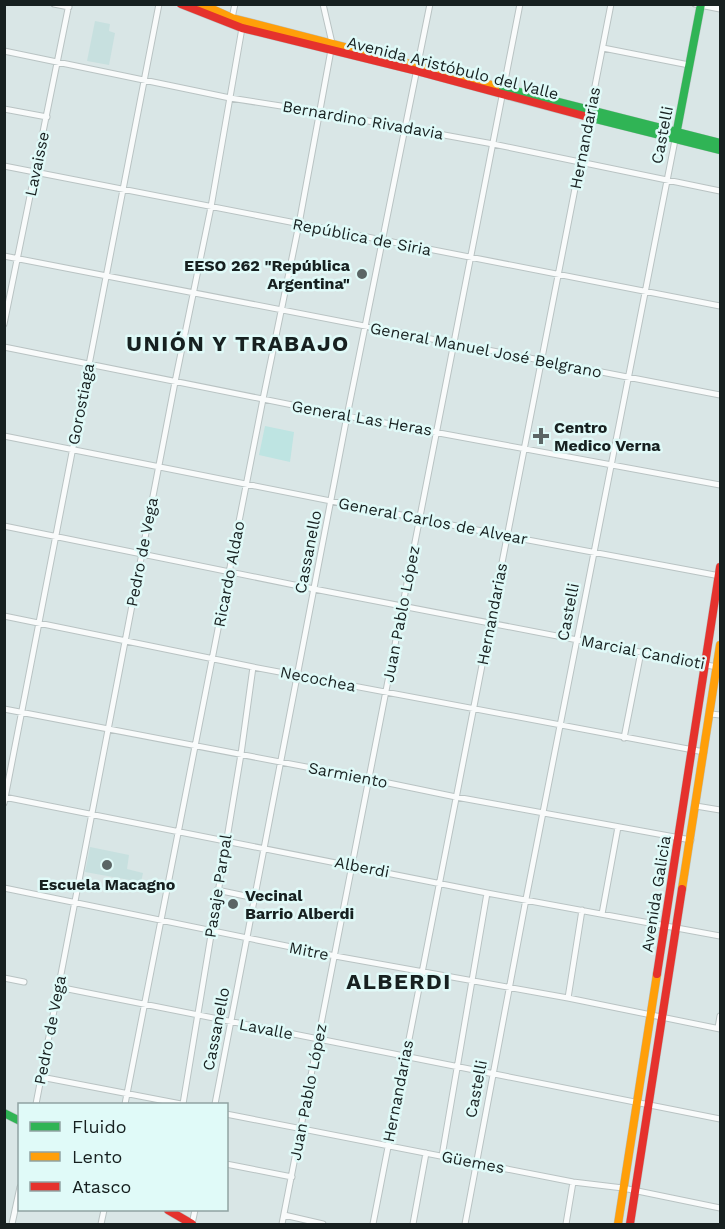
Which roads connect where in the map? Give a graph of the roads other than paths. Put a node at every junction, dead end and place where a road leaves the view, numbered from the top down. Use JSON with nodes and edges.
{"nodes":[{"id":1,"x":54,"y":4,"type":"edge"},
{"id":2,"x":159,"y":4,"type":"edge"},
{"id":3,"x":181,"y":4,"type":"edge"},
{"id":4,"x":201,"y":4,"type":"edge"},
{"id":5,"x":235,"y":4,"type":"edge"},
{"id":6,"x":323,"y":4,"type":"edge"},
{"id":7,"x":430,"y":4,"type":"edge"},
{"id":8,"x":520,"y":4,"type":"edge"},
{"id":9,"x":611,"y":4,"type":"edge"},
{"id":10,"x":699,"y":5,"type":"edge"},
{"id":11,"x":69,"y":6,"type":"edge"},
{"id":12,"x":720,"y":9,"type":"edge"},
{"id":13,"x":232,"y":18,"type":"junction"},
{"id":14,"x":242,"y":28,"type":"junction"},
{"id":15,"x":331,"y":47,"type":"junction"},
{"id":16,"x":603,"y":48,"type":"junction"},
{"id":17,"x":4,"y":51,"type":"edge"},
{"id":18,"x":58,"y":62,"type":"junction"},
{"id":19,"x":689,"y":65,"type":"junction"},
{"id":20,"x":418,"y":68,"type":"junction"},
{"id":21,"x":142,"y":81,"type":"junction"},
{"id":22,"x":503,"y":90,"type":"junction"},
{"id":23,"x":230,"y":98,"type":"junction"},
{"id":24,"x":4,"y":109,"type":"edge"},
{"id":25,"x":319,"y":111,"type":"junction"},
{"id":26,"x":590,"y":114,"type":"junction"},
{"id":27,"x":47,"y":117,"type":"junction"},
{"id":28,"x":406,"y":128,"type":"junction"},
{"id":29,"x":676,"y":136,"type":"junction"},
{"id":30,"x":720,"y":143,"type":"edge"},
{"id":31,"x":493,"y":144,"type":"junction"},
{"id":32,"x":720,"y":150,"type":"edge"},
{"id":33,"x":580,"y":162,"type":"junction"},
{"id":34,"x":4,"y":166,"type":"edge"},
{"id":35,"x":36,"y":172,"type":"junction"},
{"id":36,"x":667,"y":180,"type":"junction"},
{"id":37,"x":122,"y":189,"type":"junction"},
{"id":38,"x":720,"y":191,"type":"edge"},
{"id":39,"x":211,"y":207,"type":"junction"},
{"id":40,"x":299,"y":224,"type":"junction"},
{"id":41,"x":384,"y":241,"type":"junction"},
{"id":42,"x":4,"y":256,"type":"edge"},
{"id":43,"x":471,"y":258,"type":"junction"},
{"id":44,"x":18,"y":259,"type":"junction"},
{"id":45,"x":559,"y":275,"type":"junction"},
{"id":46,"x":106,"y":276,"type":"junction"},
{"id":47,"x":645,"y":292,"type":"junction"},
{"id":48,"x":193,"y":293,"type":"junction"},
{"id":49,"x":720,"y":306,"type":"edge"},
{"id":50,"x":281,"y":311,"type":"junction"},
{"id":51,"x":4,"y":324,"type":"edge"},
{"id":52,"x":366,"y":327,"type":"junction"},
{"id":53,"x":454,"y":345,"type":"junction"},
{"id":54,"x":4,"y":347,"type":"edge"},
{"id":55,"x":542,"y":360,"type":"junction"},
{"id":56,"x":88,"y":365,"type":"junction"},
{"id":57,"x":628,"y":376,"type":"junction"},
{"id":58,"x":175,"y":382,"type":"junction"},
{"id":59,"x":720,"y":395,"type":"edge"},
{"id":60,"x":263,"y":399,"type":"junction"},
{"id":61,"x":347,"y":416,"type":"junction"},
{"id":62,"x":437,"y":432,"type":"junction"},
{"id":63,"x":4,"y":436,"type":"edge"},
{"id":64,"x":525,"y":448,"type":"junction"},
{"id":65,"x":73,"y":450,"type":"junction"},
{"id":66,"x":611,"y":464,"type":"junction"},
{"id":67,"x":158,"y":467,"type":"junction"},
{"id":68,"x":246,"y":485,"type":"junction"},
{"id":69,"x":720,"y":485,"type":"edge"},
{"id":70,"x":331,"y":501,"type":"junction"},
{"id":71,"x":420,"y":519,"type":"junction"},
{"id":72,"x":4,"y":526,"type":"edge"},
{"id":73,"x":56,"y":536,"type":"junction"},
{"id":74,"x":507,"y":536,"type":"junction"},
{"id":75,"x":594,"y":552,"type":"junction"},
{"id":76,"x":141,"y":555,"type":"junction"},
{"id":77,"x":229,"y":572,"type":"junction"},
{"id":78,"x":720,"y":573,"type":"edge"},
{"id":79,"x":314,"y":589,"type":"junction"},
{"id":80,"x":403,"y":606,"type":"junction"},
{"id":81,"x":4,"y":616,"type":"edge"},
{"id":82,"x":490,"y":623,"type":"junction"},
{"id":83,"x":39,"y":624,"type":"junction"},
{"id":84,"x":577,"y":639,"type":"junction"},
{"id":85,"x":125,"y":640,"type":"junction"},
{"id":86,"x":720,"y":645,"type":"edge"},
{"id":87,"x":641,"y":652,"type":"junction"},
{"id":88,"x":213,"y":659,"type":"junction"},
{"id":89,"x":704,"y":665,"type":"junction"},
{"id":90,"x":253,"y":667,"type":"junction"},
{"id":91,"x":717,"y":667,"type":"junction"},
{"id":92,"x":298,"y":675,"type":"junction"},
{"id":93,"x":386,"y":692,"type":"junction"},
{"id":94,"x":4,"y":709,"type":"edge"},
{"id":95,"x":473,"y":709,"type":"junction"},
{"id":96,"x":22,"y":713,"type":"junction"},
{"id":97,"x":711,"y":714,"type":"junction"},
{"id":98,"x":720,"y":716,"type":"edge"},
{"id":99,"x":560,"y":726,"type":"junction"},
{"id":100,"x":108,"y":729,"type":"junction"},
{"id":101,"x":624,"y":738,"type":"junction"},
{"id":102,"x":196,"y":746,"type":"junction"},
{"id":103,"x":692,"y":749,"type":"junction"},
{"id":104,"x":704,"y":752,"type":"junction"},
{"id":105,"x":241,"y":754,"type":"junction"},
{"id":106,"x":281,"y":762,"type":"junction"},
{"id":107,"x":369,"y":779,"type":"junction"},
{"id":108,"x":456,"y":797,"type":"junction"},
{"id":109,"x":5,"y":799,"type":"edge"},
{"id":110,"x":696,"y":806,"type":"junction"},
{"id":111,"x":720,"y":810,"type":"edge"},
{"id":112,"x":543,"y":813,"type":"junction"},
{"id":113,"x":93,"y":814,"type":"junction"},
{"id":114,"x":618,"y":827,"type":"junction"},
{"id":115,"x":180,"y":830,"type":"junction"},
{"id":116,"x":678,"y":838,"type":"junction"},
{"id":117,"x":225,"y":840,"type":"junction"},
{"id":118,"x":691,"y":840,"type":"junction"},
{"id":119,"x":265,"y":848,"type":"junction"},
{"id":120,"x":352,"y":865,"type":"junction"},
{"id":121,"x":440,"y":882,"type":"junction"},
{"id":122,"x":4,"y":888,"type":"edge"},
{"id":123,"x":217,"y":890,"type":"junction"},
{"id":124,"x":487,"y":893,"type":"junction"},
{"id":125,"x":255,"y":898,"type":"junction"},
{"id":126,"x":526,"y":899,"type":"junction"},
{"id":127,"x":75,"y":902,"type":"junction"},
{"id":128,"x":582,"y":910,"type":"junction"},
{"id":129,"x":602,"y":914,"type":"junction"},
{"id":130,"x":161,"y":922,"type":"junction"},
{"id":131,"x":665,"y":926,"type":"junction"},
{"id":132,"x":677,"y":928,"type":"junction"},
{"id":133,"x":210,"y":931,"type":"junction"},
{"id":134,"x":720,"y":936,"type":"edge"},
{"id":135,"x":248,"y":938,"type":"junction"},
{"id":136,"x":335,"y":956,"type":"junction"},
{"id":137,"x":423,"y":972,"type":"junction"},
{"id":138,"x":4,"y":978,"type":"edge"},
{"id":139,"x":471,"y":981,"type":"junction"},
{"id":140,"x":24,"y":982,"type":"dead end"},
{"id":141,"x":58,"y":987,"type":"junction"},
{"id":142,"x":510,"y":987,"type":"junction"},
{"id":143,"x":568,"y":998,"type":"junction"},
{"id":144,"x":145,"y":1006,"type":"junction"},
{"id":145,"x":650,"y":1015,"type":"junction"},
{"id":146,"x":197,"y":1016,"type":"junction"},
{"id":147,"x":720,"y":1016,"type":"edge"},
{"id":148,"x":663,"y":1018,"type":"junction"},
{"id":149,"x":232,"y":1022,"type":"junction"},
{"id":150,"x":719,"y":1028,"type":"edge"},
{"id":151,"x":319,"y":1039,"type":"junction"},
{"id":152,"x":405,"y":1057,"type":"junction"},
{"id":153,"x":456,"y":1067,"type":"junction"},
{"id":154,"x":493,"y":1074,"type":"junction"},
{"id":155,"x":41,"y":1077,"type":"junction"},
{"id":156,"x":127,"y":1094,"type":"junction"},
{"id":157,"x":36,"y":1103,"type":"edge"},
{"id":158,"x":125,"y":1103,"type":"edge"},
{"id":159,"x":176,"y":1103,"type":"edge"},
{"id":160,"x":182,"y":1103,"type":"edge"},
{"id":161,"x":214,"y":1103,"type":"edge"},
{"id":162,"x":636,"y":1103,"type":"junction"},
{"id":163,"x":650,"y":1105,"type":"junction"},
{"id":164,"x":4,"y":1113,"type":"edge"},
{"id":165,"x":228,"y":1114,"type":"edge"},
{"id":166,"x":720,"y":1119,"type":"edge"},
{"id":167,"x":18,"y":1120,"type":"edge"},
{"id":168,"x":301,"y":1128,"type":"junction"},
{"id":169,"x":387,"y":1146,"type":"junction"},
{"id":170,"x":426,"y":1153,"type":"junction"},
{"id":171,"x":442,"y":1156,"type":"junction"},
{"id":172,"x":475,"y":1163,"type":"junction"},
{"id":173,"x":228,"y":1164,"type":"edge"},
{"id":174,"x":291,"y":1177,"type":"junction"},
{"id":175,"x":573,"y":1182,"type":"junction"},
{"id":176,"x":623,"y":1188,"type":"junction"},
{"id":177,"x":636,"y":1191,"type":"junction"},
{"id":178,"x":18,"y":1196,"type":"edge"},
{"id":179,"x":720,"y":1208,"type":"edge"},
{"id":180,"x":171,"y":1211,"type":"edge"},
{"id":181,"x":284,"y":1215,"type":"junction"},
{"id":182,"x":12,"y":1224,"type":"edge"},
{"id":183,"x":192,"y":1224,"type":"edge"},
{"id":184,"x":282,"y":1224,"type":"edge"},
{"id":185,"x":323,"y":1224,"type":"edge"},
{"id":186,"x":373,"y":1224,"type":"edge"},
{"id":187,"x":412,"y":1224,"type":"edge"},
{"id":188,"x":465,"y":1224,"type":"edge"},
{"id":189,"x":566,"y":1224,"type":"edge"},
{"id":190,"x":618,"y":1224,"type":"edge"},
{"id":191,"x":630,"y":1224,"type":"edge"}],
"edges":[{"from":1,"to":11,"type":"street"},
{"from":2,"to":21,"type":"street","name":"Gorostiaga"},
{"from":3,"to":14,"type":"main road","name":"Avenida Aristóbulo del Valle"},
{"from":4,"to":13,"type":"main road","name":"Avenida Aristóbulo del Valle"},
{"from":5,"to":13,"type":"street"},
{"from":6,"to":15,"type":"street"},
{"from":7,"to":20,"type":"street","name":"Cassanello"},
{"from":8,"to":22,"type":"street","name":"Juan Pablo López"},
{"from":9,"to":16,"type":"street","name":"Hernandarias"},
{"from":10,"to":12,"type":"street"},
{"from":10,"to":19,"type":"main road","name":"Castelli"},
{"from":11,"to":18,"type":"street","name":"Lavaisse"},
{"from":13,"to":14,"type":"street"},
{"from":13,"to":15,"type":"main road","name":"Avenida Aristóbulo del Valle"},
{"from":14,"to":15,"type":"main road","name":"Avenida Aristóbulo del Valle"},
{"from":14,"to":23,"type":"street","name":"Pedro de Vega"},
{"from":15,"to":20,"type":"main road","name":"Avenida Aristóbulo del Valle"},
{"from":15,"to":25,"type":"street","name":"Ricardo Aldao"},
{"from":16,"to":19,"type":"street"},
{"from":16,"to":26,"type":"street","name":"Hernandarias"},
{"from":17,"to":18,"type":"street","name":"Bernardino Rivadavia"},
{"from":18,"to":21,"type":"street","name":"Bernardino Rivadavia"},
{"from":18,"to":27,"type":"street","name":"Lavaisse"},
{"from":19,"to":29,"type":"main road","name":"Castelli"},
{"from":20,"to":22,"type":"main road","name":"Avenida Aristóbulo del Valle"},
{"from":20,"to":28,"type":"street","name":"Cassanello"},
{"from":21,"to":23,"type":"street","name":"Bernardino Rivadavia"},
{"from":21,"to":37,"type":"street","name":"Gorostiaga"},
{"from":22,"to":26,"type":"main road","name":"Avenida Aristóbulo del Valle"},
{"from":22,"to":31,"type":"street","name":"Juan Pablo López"},
{"from":23,"to":25,"type":"street","name":"Bernardino Rivadavia"},
{"from":23,"to":39,"type":"street","name":"Pedro de Vega"},
{"from":24,"to":27,"type":"street"},
{"from":25,"to":28,"type":"street","name":"Bernardino Rivadavia"},
{"from":25,"to":40,"type":"street","name":"Ricardo Aldao"},
{"from":26,"to":29,"type":"main road","name":"Avenida Aristóbulo del Valle"},
{"from":26,"to":33,"type":"street","name":"Hernandarias"},
{"from":27,"to":35,"type":"street","name":"Lavaisse"},
{"from":28,"to":31,"type":"street","name":"Bernardino Rivadavia"},
{"from":28,"to":41,"type":"street","name":"Cassanello"},
{"from":29,"to":30,"type":"main road","name":"Avenida Aristóbulo del Valle"},
{"from":29,"to":32,"type":"main road","name":"Avenida Aristóbulo del Valle"},
{"from":29,"to":36,"type":"street","name":"Castelli"},
{"from":31,"to":33,"type":"street","name":"Bernardino Rivadavia"},
{"from":31,"to":43,"type":"street","name":"Juan Pablo López"},
{"from":33,"to":36,"type":"street","name":"Bernardino Rivadavia"},
{"from":33,"to":45,"type":"street","name":"Hernandarias"},
{"from":34,"to":35,"type":"street","name":"República de Siria"},
{"from":35,"to":37,"type":"street","name":"República de Siria"},
{"from":35,"to":44,"type":"street","name":"Lavaisse"},
{"from":36,"to":38,"type":"street","name":"Bernardino Rivadavia"},
{"from":36,"to":47,"type":"street","name":"Castelli"},
{"from":37,"to":39,"type":"street","name":"República de Siria"},
{"from":37,"to":46,"type":"street","name":"Gorostiaga"},
{"from":39,"to":40,"type":"street","name":"República de Siria"},
{"from":39,"to":48,"type":"street","name":"Pedro de Vega"},
{"from":40,"to":41,"type":"street","name":"República de Siria"},
{"from":40,"to":50,"type":"street","name":"Ricardo Aldao"},
{"from":41,"to":43,"type":"street","name":"República de Siria"},
{"from":41,"to":52,"type":"street","name":"Cassanello"},
{"from":42,"to":44,"type":"street","name":"General Manuel José Belgrano"},
{"from":43,"to":45,"type":"street","name":"República de Siria"},
{"from":43,"to":53,"type":"street","name":"Juan Pablo López"},
{"from":44,"to":46,"type":"street","name":"General Manuel José Belgrano"},
{"from":44,"to":51,"type":"street","name":"Lavaisse"},
{"from":45,"to":47,"type":"street","name":"República de Siria"},
{"from":45,"to":55,"type":"street","name":"Hernandarias"},
{"from":46,"to":48,"type":"street","name":"General Manuel José Belgrano"},
{"from":46,"to":56,"type":"street","name":"Gorostiaga"},
{"from":47,"to":49,"type":"street","name":"República de Siria"},
{"from":47,"to":57,"type":"street","name":"Castelli"},
{"from":48,"to":50,"type":"street","name":"General Manuel José Belgrano"},
{"from":48,"to":58,"type":"street","name":"Pedro de Vega"},
{"from":50,"to":52,"type":"street","name":"General Manuel José Belgrano"},
{"from":50,"to":60,"type":"street","name":"Ricardo Aldao"},
{"from":52,"to":53,"type":"street","name":"General Manuel José Belgrano"},
{"from":52,"to":61,"type":"street","name":"Cassanello"},
{"from":53,"to":55,"type":"street","name":"General Manuel José Belgrano"},
{"from":53,"to":62,"type":"street","name":"Juan Pablo López"},
{"from":54,"to":56,"type":"street","name":"General Las Heras"},
{"from":55,"to":57,"type":"street","name":"General Manuel José Belgrano"},
{"from":55,"to":64,"type":"street","name":"Hernandarias"},
{"from":56,"to":58,"type":"street","name":"General Las Heras"},
{"from":56,"to":65,"type":"street","name":"Gorostiaga"},
{"from":57,"to":59,"type":"street","name":"General Manuel José Belgrano"},
{"from":57,"to":66,"type":"street","name":"Castelli"},
{"from":58,"to":60,"type":"street","name":"General Las Heras"},
{"from":58,"to":67,"type":"street","name":"Pedro de Vega"},
{"from":60,"to":61,"type":"street","name":"General Las Heras"},
{"from":60,"to":68,"type":"street","name":"Ricardo Aldao"},
{"from":61,"to":62,"type":"street","name":"General Las Heras"},
{"from":61,"to":70,"type":"street","name":"Cassanello"},
{"from":62,"to":64,"type":"street","name":"General Las Heras"},
{"from":62,"to":71,"type":"street","name":"Juan Pablo López"},
{"from":63,"to":65,"type":"street","name":"General Carlos de Alvear"},
{"from":64,"to":66,"type":"street","name":"General Las Heras"},
{"from":64,"to":74,"type":"street","name":"Hernandarias"},
{"from":65,"to":67,"type":"street","name":"General Carlos de Alvear"},
{"from":65,"to":73,"type":"street","name":"Gorostiaga"},
{"from":66,"to":69,"type":"street","name":"General Las Heras"},
{"from":66,"to":75,"type":"street","name":"Castelli"},
{"from":67,"to":68,"type":"street","name":"General Carlos de Alvear"},
{"from":67,"to":76,"type":"street","name":"Pedro de Vega"},
{"from":68,"to":70,"type":"street","name":"General Carlos de Alvear"},
{"from":68,"to":77,"type":"street","name":"Ricardo Aldao"},
{"from":70,"to":71,"type":"street","name":"General Carlos de Alvear"},
{"from":70,"to":79,"type":"street","name":"Cassanello"},
{"from":71,"to":74,"type":"street","name":"General Carlos de Alvear"},
{"from":71,"to":80,"type":"street","name":"Juan Pablo López"},
{"from":72,"to":73,"type":"street","name":"Marcial Candioti"},
{"from":73,"to":76,"type":"street","name":"Marcial Candioti"},
{"from":73,"to":83,"type":"street","name":"Gorostiaga"},
{"from":74,"to":75,"type":"street","name":"General Carlos de Alvear"},
{"from":74,"to":82,"type":"street","name":"Hernandarias"},
{"from":75,"to":78,"type":"street","name":"General Carlos de Alvear"},
{"from":75,"to":84,"type":"street","name":"Castelli"},
{"from":76,"to":77,"type":"street","name":"Marcial Candioti"},
{"from":76,"to":85,"type":"street","name":"Pedro de Vega"},
{"from":77,"to":79,"type":"street","name":"Marcial Candioti"},
{"from":77,"to":88,"type":"street","name":"Ricardo Aldao"},
{"from":78,"to":89,"type":"main road","name":"Avenida Galicia"},
{"from":79,"to":80,"type":"street","name":"Marcial Candioti"},
{"from":79,"to":92,"type":"street","name":"Cassanello"},
{"from":80,"to":82,"type":"street","name":"Marcial Candioti"},
{"from":80,"to":93,"type":"street","name":"Juan Pablo López"},
{"from":81,"to":83,"type":"street","name":"Necochea"},
{"from":82,"to":84,"type":"street","name":"Marcial Candioti"},
{"from":82,"to":95,"type":"street","name":"Hernandarias"},
{"from":83,"to":85,"type":"street","name":"Necochea"},
{"from":83,"to":96,"type":"street","name":"Gorostiaga"},
{"from":84,"to":87,"type":"street","name":"Marcial Candioti"},
{"from":84,"to":99,"type":"street","name":"Castelli"},
{"from":85,"to":88,"type":"street","name":"Necochea"},
{"from":85,"to":100,"type":"street","name":"Pedro de Vega"},
{"from":86,"to":91,"type":"main road","name":"Avenida Galicia"},
{"from":87,"to":89,"type":"street","name":"Marcial Candioti"},
{"from":87,"to":101,"type":"street"},
{"from":88,"to":90,"type":"street","name":"Necochea"},
{"from":88,"to":102,"type":"street","name":"Ricardo Aldao"},
{"from":89,"to":91,"type":"street","name":"Marcial Candioti"},
{"from":89,"to":103,"type":"main road","name":"Avenida Galicia"},
{"from":90,"to":92,"type":"street","name":"Necochea"},
{"from":90,"to":105,"type":"street","name":"Pasaje Parpal"},
{"from":91,"to":97,"type":"main road","name":"Avenida Galicia"},
{"from":92,"to":93,"type":"street","name":"Necochea"},
{"from":92,"to":106,"type":"street","name":"Cassanello"},
{"from":93,"to":95,"type":"street","name":"Necochea"},
{"from":93,"to":107,"type":"street","name":"Juan Pablo López"},
{"from":94,"to":96,"type":"street","name":"Sarmiento"},
{"from":95,"to":99,"type":"street","name":"Necochea"},
{"from":95,"to":108,"type":"street","name":"Hernandarias"},
{"from":96,"to":100,"type":"street","name":"Sarmiento"},
{"from":96,"to":109,"type":"street","name":"Gorostiaga"},
{"from":97,"to":98,"type":"street"},
{"from":97,"to":104,"type":"main road","name":"Avenida Galicia"},
{"from":99,"to":101,"type":"street","name":"Necochea"},
{"from":99,"to":112,"type":"street","name":"Castelli"},
{"from":100,"to":102,"type":"street","name":"Sarmiento"},
{"from":100,"to":113,"type":"street","name":"Pedro de Vega"},
{"from":101,"to":103,"type":"street","name":"Necochea"},
{"from":102,"to":105,"type":"street","name":"Sarmiento"},
{"from":102,"to":115,"type":"street","name":"Ricardo Aldao"},
{"from":103,"to":104,"type":"street","name":"Necochea"},
{"from":103,"to":116,"type":"main road","name":"Avenida Galicia"},
{"from":104,"to":110,"type":"main road","name":"Avenida Galicia"},
{"from":105,"to":106,"type":"street","name":"Sarmiento"},
{"from":105,"to":117,"type":"street","name":"Pasaje Parpal"},
{"from":106,"to":107,"type":"street","name":"Sarmiento"},
{"from":106,"to":119,"type":"street","name":"Cassanello"},
{"from":107,"to":108,"type":"street","name":"Sarmiento"},
{"from":107,"to":120,"type":"street","name":"Juan Pablo López"},
{"from":108,"to":112,"type":"street","name":"Sarmiento"},
{"from":108,"to":121,"type":"street","name":"Hernandarias"},
{"from":109,"to":113,"type":"street","name":"Alberdi"},
{"from":110,"to":111,"type":"street"},
{"from":110,"to":118,"type":"main road","name":"Avenida Galicia"},
{"from":112,"to":114,"type":"street","name":"Sarmiento"},
{"from":112,"to":126,"type":"street","name":"Castelli"},
{"from":113,"to":115,"type":"street","name":"Alberdi"},
{"from":113,"to":127,"type":"street","name":"Pedro de Vega"},
{"from":114,"to":116,"type":"street","name":"Sarmiento"},
{"from":114,"to":129,"type":"street"},
{"from":115,"to":117,"type":"street","name":"Alberdi"},
{"from":115,"to":130,"type":"street","name":"Ricardo Aldao"},
{"from":116,"to":118,"type":"street","name":"Sarmiento"},
{"from":116,"to":131,"type":"main road","name":"Avenida Galicia"},
{"from":117,"to":119,"type":"street","name":"Alberdi"},
{"from":117,"to":123,"type":"street","name":"Pasaje Parpal"},
{"from":118,"to":132,"type":"main road","name":"Avenida Galicia"},
{"from":119,"to":120,"type":"street","name":"Alberdi"},
{"from":119,"to":125,"type":"street","name":"Cassanello"},
{"from":120,"to":121,"type":"street","name":"Alberdi"},
{"from":120,"to":136,"type":"street","name":"Juan Pablo López"},
{"from":121,"to":124,"type":"street","name":"Alberdi"},
{"from":121,"to":137,"type":"street","name":"Hernandarias"},
{"from":122,"to":127,"type":"street","name":"Mitre"},
{"from":123,"to":125,"type":"street"},
{"from":123,"to":133,"type":"street","name":"Pasaje Parpal"},
{"from":124,"to":126,"type":"street","name":"Alberdi"},
{"from":124,"to":139,"type":"street"},
{"from":125,"to":135,"type":"street","name":"Cassanello"},
{"from":126,"to":128,"type":"street","name":"Alberdi"},
{"from":126,"to":142,"type":"street","name":"Castelli"},
{"from":127,"to":130,"type":"street","name":"Mitre"},
{"from":127,"to":141,"type":"street","name":"Pedro de Vega"},
{"from":128,"to":129,"type":"street","name":"Alberdi"},
{"from":128,"to":143,"type":"street"},
{"from":129,"to":131,"type":"street","name":"Alberdi"},
{"from":130,"to":133,"type":"street","name":"Mitre"},
{"from":130,"to":144,"type":"street","name":"Ricardo Aldao"},
{"from":131,"to":132,"type":"street","name":"Alberdi"},
{"from":131,"to":145,"type":"main road","name":"Avenida Galicia"},
{"from":132,"to":134,"type":"street","name":"Alberdi"},
{"from":132,"to":148,"type":"main road","name":"Avenida Galicia"},
{"from":133,"to":135,"type":"street","name":"Mitre"},
{"from":133,"to":146,"type":"street","name":"Pasaje Parpal"},
{"from":135,"to":136,"type":"street","name":"Mitre"},
{"from":135,"to":149,"type":"street","name":"Cassanello"},
{"from":136,"to":137,"type":"street","name":"Mitre"},
{"from":136,"to":151,"type":"street","name":"Juan Pablo López"},
{"from":137,"to":139,"type":"street","name":"Mitre"},
{"from":137,"to":152,"type":"street","name":"Hernandarias"},
{"from":138,"to":140,"type":"street"},
{"from":139,"to":142,"type":"street","name":"Mitre"},
{"from":139,"to":153,"type":"street"},
{"from":141,"to":144,"type":"street","name":"Lavalle"},
{"from":141,"to":155,"type":"street","name":"Pedro de Vega"},
{"from":142,"to":143,"type":"street","name":"Mitre"},
{"from":142,"to":154,"type":"street","name":"Castelli"},
{"from":143,"to":145,"type":"street","name":"Mitre"},
{"from":144,"to":146,"type":"street","name":"Lavalle"},
{"from":144,"to":156,"type":"street","name":"Ricardo Aldao"},
{"from":145,"to":148,"type":"street","name":"Mitre"},
{"from":145,"to":162,"type":"main road","name":"Avenida Galicia"},
{"from":146,"to":149,"type":"street","name":"Lavalle"},
{"from":146,"to":160,"type":"street","name":"Pasaje Parpal"},
{"from":147,"to":150,"type":"street"},
{"from":148,"to":150,"type":"street","name":"Mitre"},
{"from":148,"to":163,"type":"main road","name":"Avenida Galicia"},
{"from":149,"to":151,"type":"street","name":"Lavalle"},
{"from":149,"to":161,"type":"street","name":"Cassanello"},
{"from":151,"to":152,"type":"street","name":"Lavalle"},
{"from":151,"to":168,"type":"street","name":"Juan Pablo López"},
{"from":152,"to":153,"type":"street","name":"Lavalle"},
{"from":152,"to":169,"type":"street","name":"Hernandarias"},
{"from":153,"to":154,"type":"street","name":"Lavalle"},
{"from":153,"to":171,"type":"street"},
{"from":154,"to":162,"type":"street","name":"Lavalle"},
{"from":154,"to":172,"type":"street","name":"Castelli"},
{"from":155,"to":156,"type":"street"},
{"from":155,"to":157,"type":"street","name":"Pedro de Vega"},
{"from":156,"to":158,"type":"street","name":"Ricardo Aldao"},
{"from":156,"to":159,"type":"street"},
{"from":162,"to":163,"type":"street","name":"Lavalle"},
{"from":162,"to":176,"type":"main road","name":"Avenida Galicia"},
{"from":163,"to":166,"type":"street","name":"Lavalle"},
{"from":163,"to":177,"type":"main road","name":"Avenida Galicia"},
{"from":164,"to":167,"type":"main road"},
{"from":165,"to":168,"type":"street","name":"Güemes"},
{"from":168,"to":169,"type":"street","name":"Güemes"},
{"from":168,"to":174,"type":"street","name":"Juan Pablo López"},
{"from":169,"to":170,"type":"street","name":"Güemes"},
{"from":169,"to":186,"type":"street","name":"Hernandarias"},
{"from":170,"to":171,"type":"street","name":"Güemes"},
{"from":170,"to":187,"type":"street"},
{"from":171,"to":172,"type":"street","name":"Güemes"},
{"from":172,"to":175,"type":"street","name":"Güemes"},
{"from":172,"to":188,"type":"street","name":"Castelli"},
{"from":173,"to":174,"type":"street"},
{"from":174,"to":181,"type":"street","name":"Juan Pablo López"},
{"from":175,"to":176,"type":"street","name":"Güemes"},
{"from":175,"to":189,"type":"street"},
{"from":176,"to":177,"type":"street","name":"Güemes"},
{"from":176,"to":190,"type":"main road","name":"Avenida Galicia"},
{"from":177,"to":179,"type":"street","name":"Güemes"},
{"from":177,"to":191,"type":"main road","name":"Avenida Galicia"},
{"from":178,"to":182,"type":"street"},
{"from":180,"to":183,"type":"main road"},
{"from":181,"to":184,"type":"street","name":"Juan Pablo López"},
{"from":181,"to":185,"type":"street"}]}
